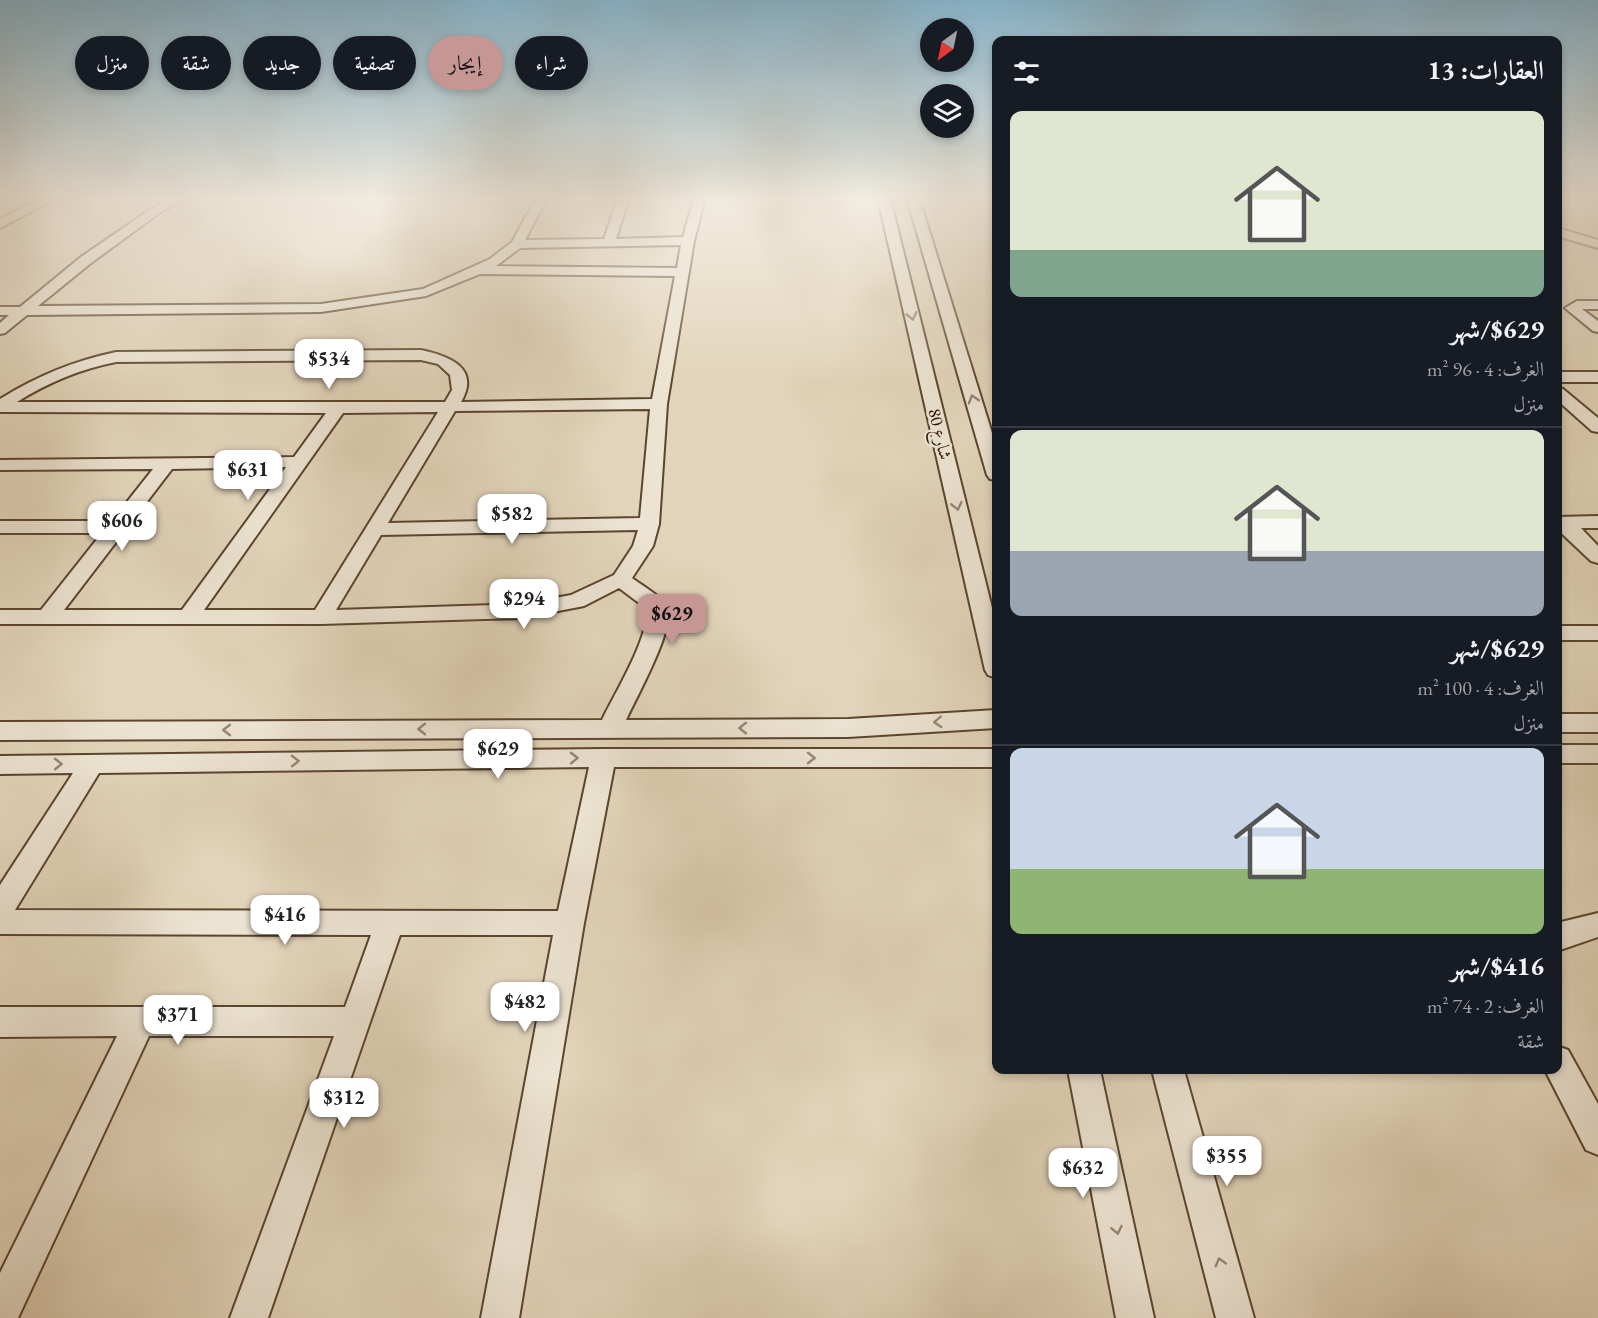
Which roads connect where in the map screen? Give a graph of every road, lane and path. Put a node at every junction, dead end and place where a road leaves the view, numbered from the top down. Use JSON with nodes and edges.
{"nodes":[{"id":1,"x":88,"y":260,"type":"edge"},
{"id":2,"x":479,"y":260,"type":"edge"},
{"id":3,"x":497,"y":260,"type":"edge"},
{"id":4,"x":685,"y":260,"type":"edge"},
{"id":5,"x":899,"y":260,"type":"edge"},
{"id":6,"x":931,"y":260,"type":"edge"},
{"id":7,"x":478,"y":270,"type":"junction"},
{"id":8,"x":683,"y":272,"type":"junction"},
{"id":9,"x":0,"y":301,"type":"edge"},
{"id":10,"x":38,"y":301,"type":"junction"},
{"id":11,"x":1598,"y":305,"type":"edge"},
{"id":12,"x":0,"y":311,"type":"edge"},
{"id":13,"x":24,"y":311,"type":"junction"},
{"id":14,"x":1598,"y":328,"type":"edge"},
{"id":15,"x":0,"y":330,"type":"edge"},
{"id":16,"x":1562,"y":377,"type":"edge"},
{"id":17,"x":1598,"y":377,"type":"edge"},
{"id":18,"x":1562,"y":396,"type":"edge"},
{"id":19,"x":658,"y":404,"type":"junction"},
{"id":20,"x":450,"y":405,"type":"junction"},
{"id":21,"x":0,"y":407,"type":"edge"},
{"id":22,"x":338,"y":408,"type":"junction"},
{"id":23,"x":1598,"y":427,"type":"edge"},
{"id":24,"x":299,"y":462,"type":"junction"},
{"id":25,"x":992,"y":462,"type":"edge"},
{"id":26,"x":167,"y":463,"type":"junction"},
{"id":27,"x":0,"y":465,"type":"edge"},
{"id":28,"x":1598,"y":522,"type":"edge"},
{"id":29,"x":1562,"y":523,"type":"edge"},
{"id":30,"x":649,"y":524,"type":"junction"},
{"id":31,"x":1562,"y":524,"type":"edge"},
{"id":32,"x":0,"y":527,"type":"edge"},
{"id":33,"x":117,"y":527,"type":"junction"},
{"id":34,"x":374,"y":529,"type":"junction"},
{"id":35,"x":1598,"y":557,"type":"edge"},
{"id":36,"x":621,"y":579,"type":"junction"},
{"id":37,"x":0,"y":617,"type":"edge"},
{"id":38,"x":47,"y":617,"type":"junction"},
{"id":39,"x":188,"y":617,"type":"junction"},
{"id":40,"x":321,"y":617,"type":"junction"},
{"id":41,"x":1562,"y":633,"type":"edge"},
{"id":42,"x":1598,"y":633,"type":"edge"},
{"id":43,"x":992,"y":653,"type":"edge"},
{"id":44,"x":992,"y":719,"type":"edge"},
{"id":45,"x":1562,"y":723,"type":"edge"},
{"id":46,"x":1598,"y":723,"type":"edge"},
{"id":47,"x":0,"y":731,"type":"edge"},
{"id":48,"x":606,"y":743,"type":"junction"},
{"id":49,"x":1562,"y":754,"type":"edge"},
{"id":50,"x":1598,"y":754,"type":"edge"},
{"id":51,"x":992,"y":759,"type":"edge"},
{"id":52,"x":92,"y":764,"type":"junction"},
{"id":53,"x":0,"y":765,"type":"edge"},
{"id":54,"x":0,"y":909,"type":"edge"},
{"id":55,"x":0,"y":922,"type":"edge"},
{"id":56,"x":390,"y":923,"type":"junction"},
{"id":57,"x":570,"y":923,"type":"junction"},
{"id":58,"x":1598,"y":925,"type":"edge"},
{"id":59,"x":1562,"y":934,"type":"edge"},
{"id":60,"x":355,"y":1021,"type":"junction"},
{"id":61,"x":0,"y":1022,"type":"edge"},
{"id":62,"x":140,"y":1022,"type":"junction"},
{"id":63,"x":1562,"y":1071,"type":"edge"},
{"id":64,"x":1085,"y":1074,"type":"edge"},
{"id":65,"x":1169,"y":1074,"type":"edge"},
{"id":66,"x":1598,"y":1138,"type":"edge"},
{"id":67,"x":0,"y":1314,"type":"edge"},
{"id":68,"x":249,"y":1318,"type":"edge"},
{"id":69,"x":500,"y":1318,"type":"edge"},
{"id":70,"x":1135,"y":1318,"type":"edge"},
{"id":71,"x":1235,"y":1318,"type":"edge"}],
"edges":[{"from":1,"to":10,"type":"street"},
{"from":2,"to":10,"type":"street"},
{"from":3,"to":7,"type":"street"},
{"from":4,"to":8,"type":"street"},
{"from":5,"to":43,"type":"street","name":"شارع 80","one_way":true},
{"from":25,"to":6,"type":"street","name":"شارع 80","one_way":true},
{"from":7,"to":8,"type":"street"},
{"from":7,"to":13,"type":"street"},
{"from":8,"to":19,"type":"street"},
{"from":9,"to":10,"type":"street"},
{"from":10,"to":13,"type":"street"},
{"from":11,"to":14,"type":"street"},
{"from":12,"to":13,"type":"street"},
{"from":13,"to":15,"type":"street"},
{"from":16,"to":17,"type":"street"},
{"from":18,"to":23,"type":"street"},
{"from":19,"to":20,"type":"street"},
{"from":19,"to":30,"type":"street"},
{"from":20,"to":21,"type":"street"},
{"from":20,"to":22,"type":"street"},
{"from":20,"to":34,"type":"street"},
{"from":21,"to":22,"type":"street"},
{"from":22,"to":24,"type":"street"},
{"from":24,"to":26,"type":"street"},
{"from":24,"to":39,"type":"street"},
{"from":26,"to":27,"type":"street"},
{"from":26,"to":33,"type":"street"},
{"from":28,"to":29,"type":"street"},
{"from":30,"to":34,"type":"street"},
{"from":30,"to":36,"type":"street"},
{"from":31,"to":35,"type":"street"},
{"from":32,"to":33,"type":"street"},
{"from":33,"to":38,"type":"street"},
{"from":34,"to":40,"type":"street"},
{"from":36,"to":40,"type":"street"},
{"from":36,"to":48,"type":"street"},
{"from":37,"to":38,"type":"street"},
{"from":38,"to":39,"type":"street"},
{"from":39,"to":40,"type":"street"},
{"from":41,"to":42,"type":"street"},
{"from":44,"to":48,"type":"street","one_way":true},
{"from":45,"to":46,"type":"street"},
{"from":48,"to":47,"type":"street","one_way":true},
{"from":48,"to":51,"type":"street","one_way":true},
{"from":52,"to":48,"type":"street","one_way":true},
{"from":48,"to":57,"type":"street"},
{"from":49,"to":50,"type":"street"},
{"from":53,"to":52,"type":"street","one_way":true},
{"from":52,"to":54,"type":"street"},
{"from":55,"to":56,"type":"street"},
{"from":56,"to":57,"type":"street"},
{"from":56,"to":60,"type":"street"},
{"from":57,"to":69,"type":"street"},
{"from":58,"to":59,"type":"street"},
{"from":60,"to":62,"type":"street"},
{"from":60,"to":68,"type":"street"},
{"from":61,"to":62,"type":"street"},
{"from":62,"to":67,"type":"street"},
{"from":63,"to":66,"type":"street"},
{"from":64,"to":70,"type":"street","one_way":true},
{"from":71,"to":65,"type":"street","one_way":true}]}
